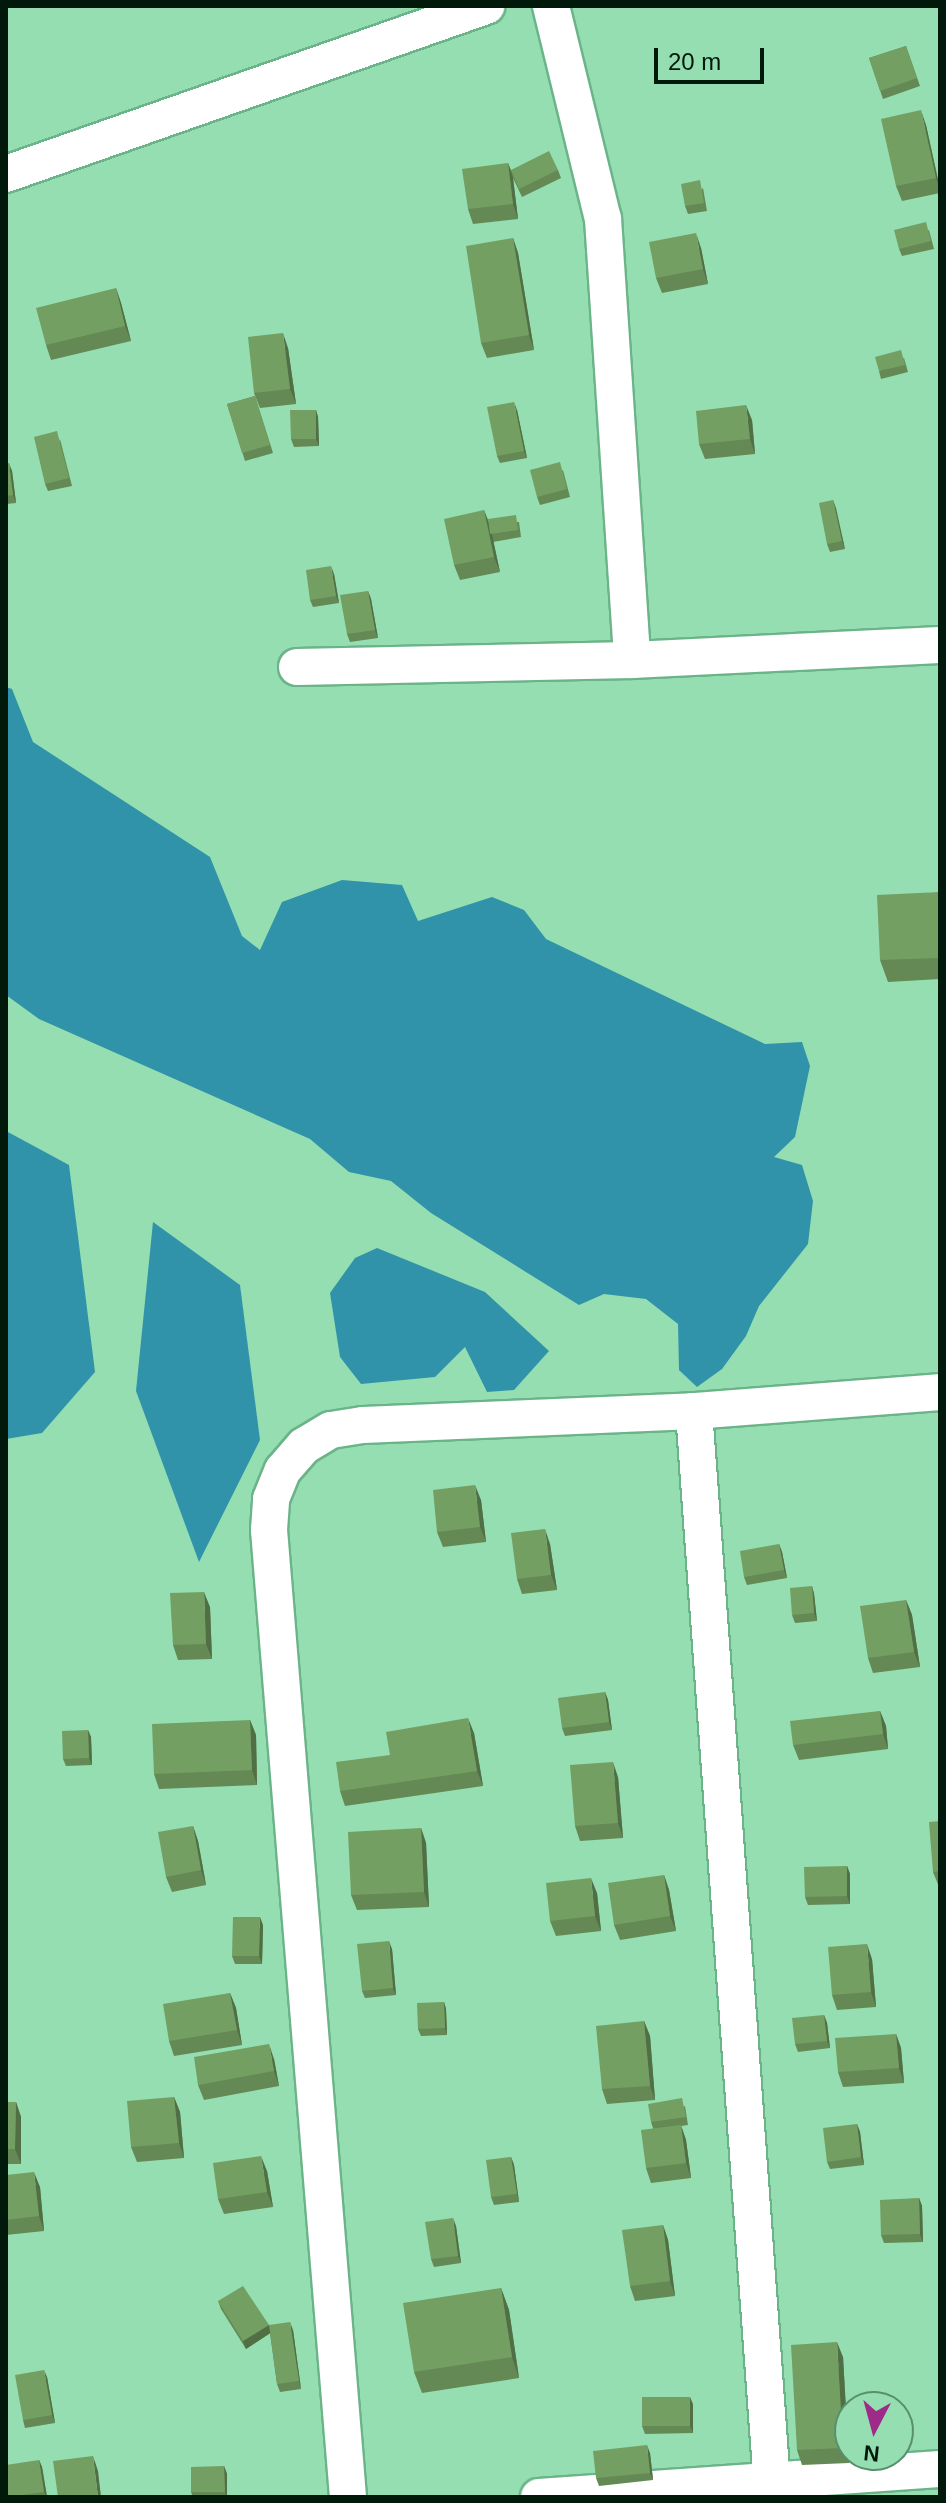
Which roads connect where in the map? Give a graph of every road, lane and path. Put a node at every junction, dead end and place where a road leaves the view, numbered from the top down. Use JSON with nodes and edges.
{"nodes":[{"id":1,"x":486,"y":6,"type":"edge"},
{"id":2,"x":551,"y":6,"type":"edge"},
{"id":3,"x":6,"y":174,"type":"edge"},
{"id":4,"x":940,"y":645,"type":"edge"},
{"id":5,"x":632,"y":660,"type":"junction"},
{"id":6,"x":297,"y":667,"type":"dead end"},
{"id":7,"x":940,"y":1392,"type":"edge"},
{"id":8,"x":694,"y":1411,"type":"junction"},
{"id":9,"x":940,"y":2469,"type":"edge"},
{"id":10,"x":772,"y":2489,"type":"edge"},
{"id":11,"x":348,"y":2497,"type":"edge"},
{"id":12,"x":539,"y":2497,"type":"edge"}],
"edges":[{"from":1,"to":3,"type":"street"},
{"from":2,"to":5,"type":"street"},
{"from":4,"to":5,"type":"street"},
{"from":5,"to":6,"type":"street"},
{"from":7,"to":8,"type":"street"},
{"from":8,"to":10,"type":"street"},
{"from":8,"to":11,"type":"street"},
{"from":9,"to":10,"type":"street"},
{"from":10,"to":12,"type":"street"}]}
